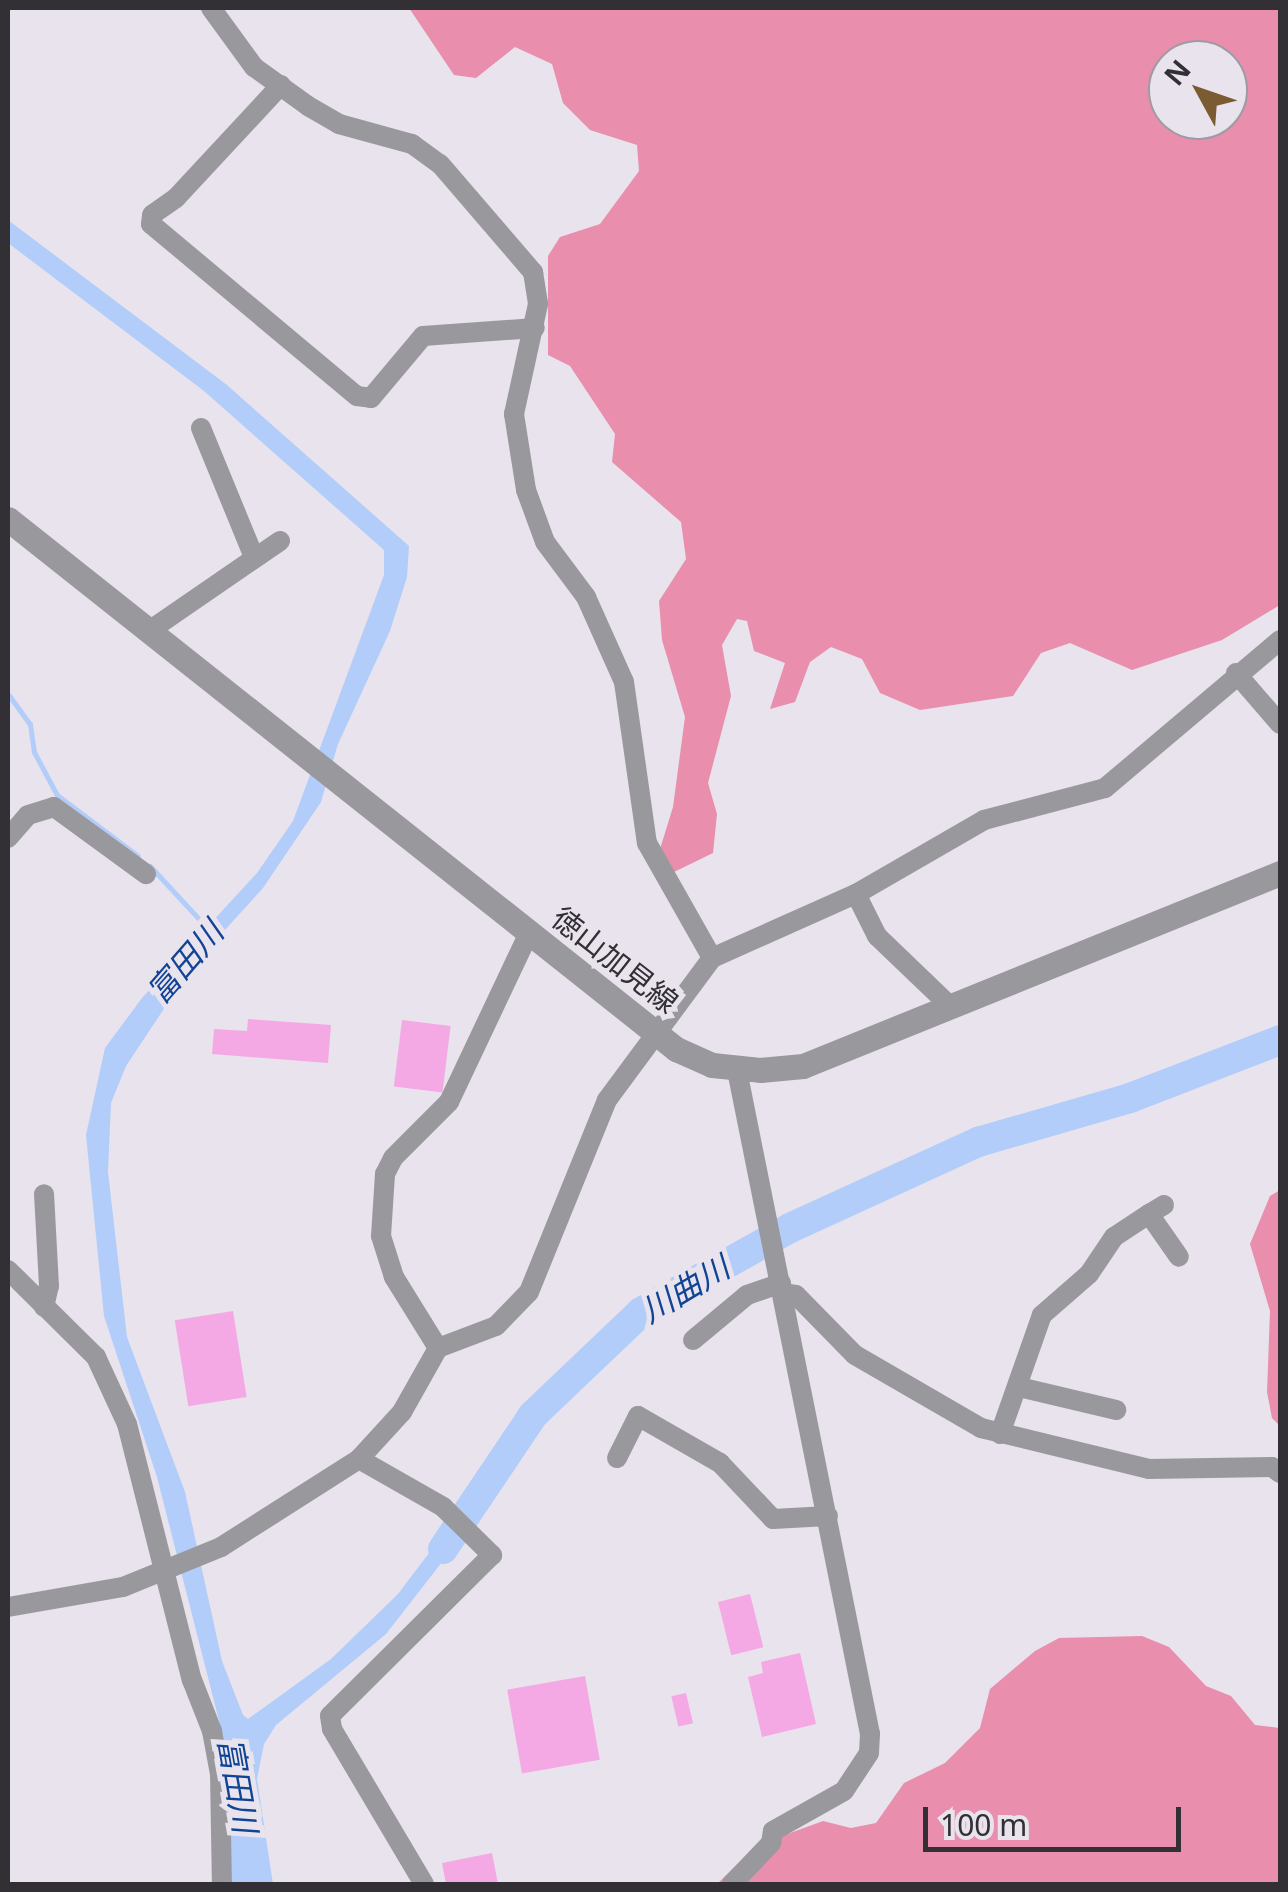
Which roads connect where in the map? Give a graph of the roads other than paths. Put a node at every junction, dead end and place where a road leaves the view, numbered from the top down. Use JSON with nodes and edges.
{"nodes":[{"id":1,"x":211,"y":8,"type":"edge"},
{"id":2,"x":281,"y":86,"type":"junction"},
{"id":3,"x":534,"y":328,"type":"junction"},
{"id":4,"x":201,"y":428,"type":"dead end"},
{"id":5,"x":8,"y":519,"type":"edge"},
{"id":6,"x":280,"y":541,"type":"dead end"},
{"id":7,"x":254,"y":557,"type":"junction"},
{"id":8,"x":150,"y":632,"type":"junction"},
{"id":9,"x":1280,"y":640,"type":"edge"},
{"id":10,"x":1236,"y":673,"type":"junction"},
{"id":11,"x":1280,"y":724,"type":"edge"},
{"id":12,"x":8,"y":838,"type":"edge"},
{"id":13,"x":1280,"y":873,"type":"edge"},
{"id":14,"x":146,"y":874,"type":"dead end"},
{"id":15,"x":856,"y":894,"type":"junction"},
{"id":16,"x":529,"y":934,"type":"junction"},
{"id":17,"x":712,"y":958,"type":"junction"},
{"id":18,"x":950,"y":1006,"type":"junction"},
{"id":19,"x":653,"y":1031,"type":"junction"},
{"id":20,"x":737,"y":1070,"type":"junction"},
{"id":21,"x":44,"y":1194,"type":"dead end"},
{"id":22,"x":1178,"y":1258,"type":"dead end"},
{"id":23,"x":8,"y":1270,"type":"edge"},
{"id":24,"x":782,"y":1288,"type":"junction"},
{"id":25,"x":44,"y":1307,"type":"junction"},
{"id":26,"x":693,"y":1340,"type":"dead end"},
{"id":27,"x":438,"y":1348,"type":"junction"},
{"id":28,"x":1019,"y":1387,"type":"junction"},
{"id":29,"x":1116,"y":1410,"type":"dead end"},
{"id":30,"x":1000,"y":1434,"type":"junction"},
{"id":31,"x":616,"y":1458,"type":"dead end"},
{"id":32,"x":359,"y":1459,"type":"junction"},
{"id":33,"x":1280,"y":1474,"type":"edge"},
{"id":34,"x":828,"y":1516,"type":"junction"},
{"id":35,"x":169,"y":1567,"type":"junction"},
{"id":36,"x":8,"y":1608,"type":"edge"},
{"id":37,"x":222,"y":1884,"type":"edge"},
{"id":38,"x":424,"y":1884,"type":"edge"},
{"id":39,"x":732,"y":1884,"type":"edge"}],
"edges":[{"from":1,"to":2,"type":"street"},
{"from":2,"to":3,"type":"street"},
{"from":2,"to":3,"type":"street"},
{"from":3,"to":17,"type":"street"},
{"from":4,"to":7,"type":"street"},
{"from":5,"to":8,"type":"street","name":"徳山加見線"},
{"from":6,"to":7,"type":"street"},
{"from":7,"to":8,"type":"street"},
{"from":8,"to":16,"type":"street","name":"徳山加見線"},
{"from":9,"to":10,"type":"street"},
{"from":10,"to":11,"type":"street"},
{"from":10,"to":15,"type":"street"},
{"from":12,"to":14,"type":"street"},
{"from":13,"to":18,"type":"street","name":"徳山加見線"},
{"from":15,"to":17,"type":"street"},
{"from":15,"to":18,"type":"street"},
{"from":16,"to":19,"type":"street","name":"徳山加見線"},
{"from":16,"to":27,"type":"street"},
{"from":17,"to":19,"type":"street"},
{"from":18,"to":20,"type":"street","name":"徳山加見線"},
{"from":19,"to":20,"type":"street","name":"徳山加見線"},
{"from":19,"to":27,"type":"street"},
{"from":20,"to":24,"type":"street"},
{"from":21,"to":25,"type":"street"},
{"from":22,"to":28,"type":"street"},
{"from":23,"to":25,"type":"street"},
{"from":24,"to":26,"type":"street"},
{"from":24,"to":30,"type":"street"},
{"from":24,"to":34,"type":"street"},
{"from":25,"to":35,"type":"street"},
{"from":27,"to":32,"type":"street"},
{"from":28,"to":29,"type":"street"},
{"from":28,"to":30,"type":"street"},
{"from":30,"to":33,"type":"street"},
{"from":31,"to":34,"type":"street"},
{"from":32,"to":35,"type":"street"},
{"from":32,"to":38,"type":"street"},
{"from":34,"to":39,"type":"street"},
{"from":35,"to":36,"type":"street"},
{"from":35,"to":37,"type":"street"}]}
